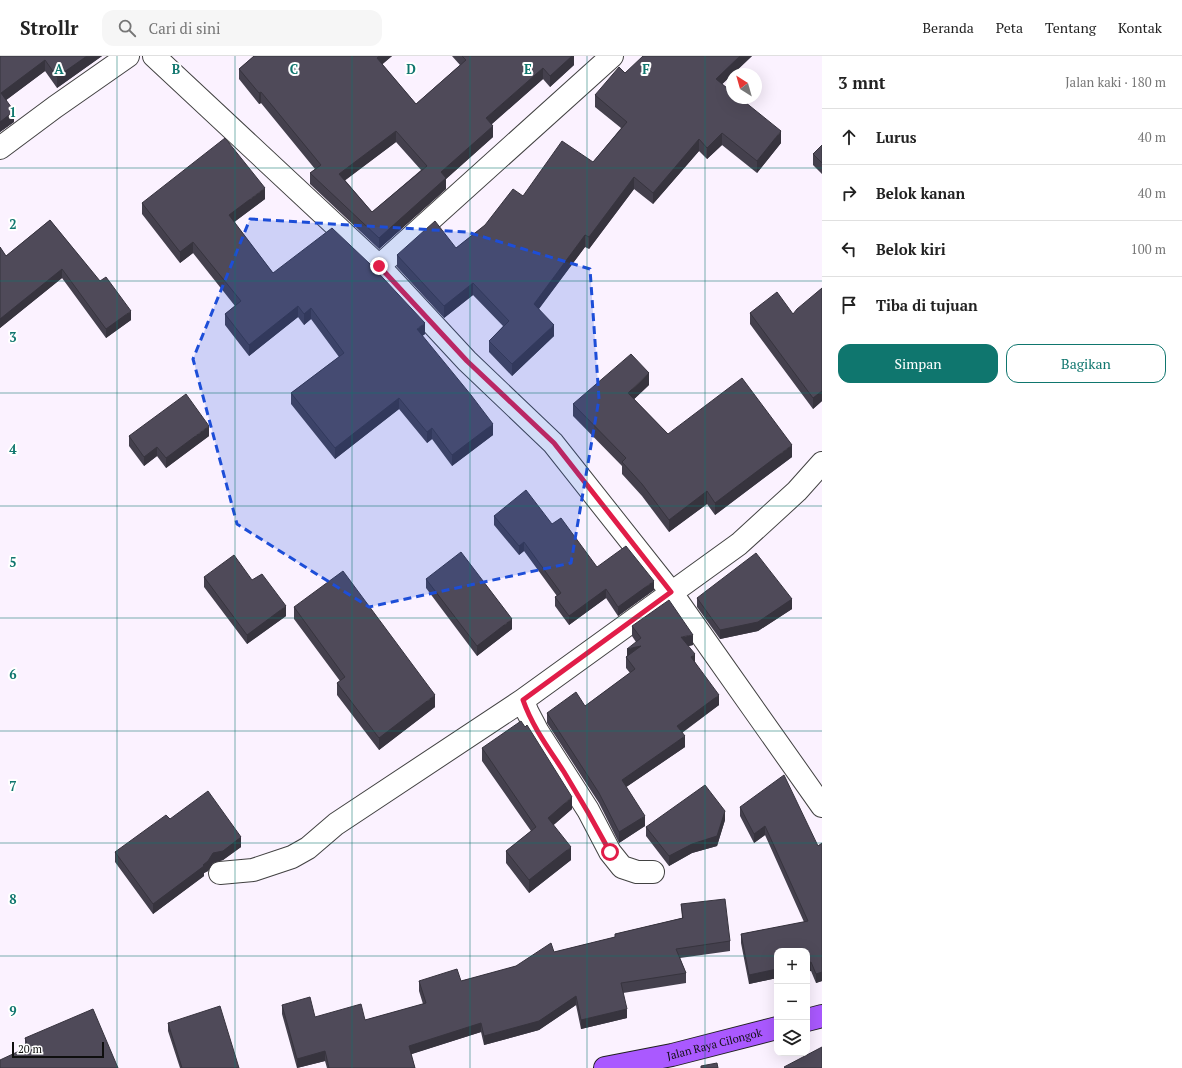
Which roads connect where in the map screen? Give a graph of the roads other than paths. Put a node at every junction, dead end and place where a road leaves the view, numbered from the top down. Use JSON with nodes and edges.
{"nodes":[{"id":1,"x":128,"y":56,"type":"edge"},
{"id":2,"x":154,"y":56,"type":"edge"},
{"id":3,"x":612,"y":56,"type":"edge"},
{"id":4,"x":0,"y":148,"type":"edge"},
{"id":5,"x":379,"y":266,"type":"junction"},
{"id":6,"x":822,"y":463,"type":"edge"},
{"id":7,"x":671,"y":592,"type":"junction"},
{"id":8,"x":523,"y":700,"type":"junction"},
{"id":9,"x":822,"y":806,"type":"edge"},
{"id":10,"x":653,"y":872,"type":"dead end"},
{"id":11,"x":220,"y":873,"type":"dead end"},
{"id":12,"x":822,"y":1016,"type":"edge"},
{"id":13,"x":810,"y":1019,"type":"edge"},
{"id":14,"x":774,"y":1029,"type":"edge"},
{"id":15,"x":674,"y":1062,"type":"edge"},
{"id":16,"x":605,"y":1068,"type":"edge"}],
"edges":[{"from":1,"to":4,"type":"street"},
{"from":2,"to":5,"type":"street"},
{"from":3,"to":5,"type":"street"},
{"from":5,"to":7,"type":"street"},
{"from":6,"to":7,"type":"street"},
{"from":7,"to":8,"type":"street"},
{"from":7,"to":9,"type":"street"},
{"from":8,"to":10,"type":"street"},
{"from":8,"to":11,"type":"street"},
{"from":12,"to":13,"type":"highway"},
{"from":14,"to":15,"type":"highway","name":"Jalan Raya Cilongok"},
{"from":15,"to":16,"type":"highway","name":"Jalan Raya Cilongok"}]}
